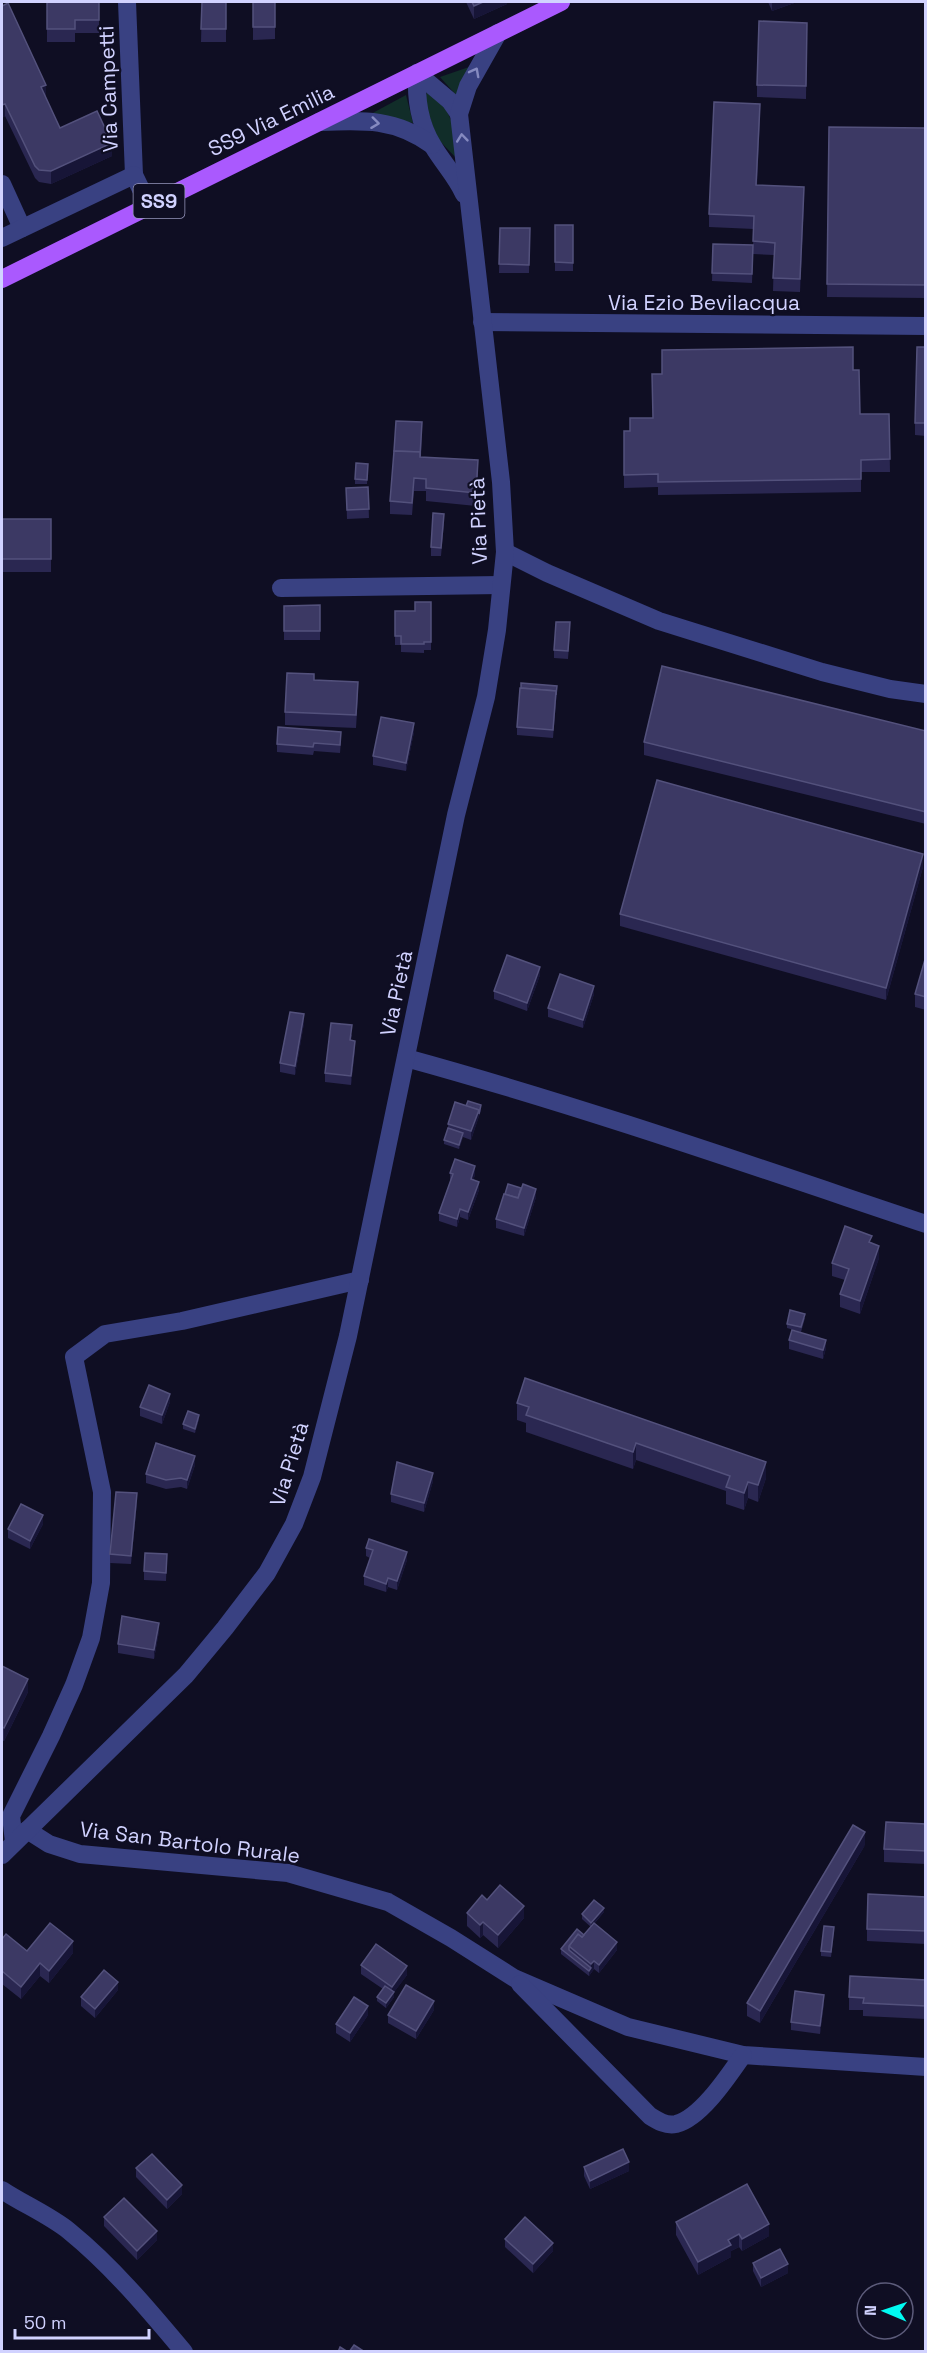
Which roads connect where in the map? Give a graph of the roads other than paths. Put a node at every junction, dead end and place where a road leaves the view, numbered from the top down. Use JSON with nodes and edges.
{"nodes":[{"id":1,"x":128,"y":2,"type":"edge"},
{"id":2,"x":561,"y":2,"type":"edge"},
{"id":3,"x":498,"y":33,"type":"junction"},
{"id":4,"x":417,"y":73,"type":"junction"},
{"id":5,"x":459,"y":114,"type":"junction"},
{"id":6,"x":317,"y":122,"type":"junction"},
{"id":7,"x":433,"y":146,"type":"junction"},
{"id":8,"x":134,"y":175,"type":"junction"},
{"id":9,"x":2,"y":184,"type":"edge"},
{"id":10,"x":468,"y":204,"type":"junction"},
{"id":11,"x":149,"y":206,"type":"junction"},
{"id":12,"x":22,"y":228,"type":"junction"},
{"id":13,"x":2,"y":238,"type":"edge"},
{"id":14,"x":2,"y":279,"type":"edge"},
{"id":15,"x":482,"y":322,"type":"junction"},
{"id":16,"x":926,"y":326,"type":"edge"},
{"id":17,"x":505,"y":552,"type":"junction"},
{"id":18,"x":501,"y":585,"type":"junction"},
{"id":19,"x":281,"y":588,"type":"dead end"},
{"id":20,"x":926,"y":694,"type":"edge"},
{"id":21,"x":406,"y":1058,"type":"junction"},
{"id":22,"x":926,"y":1224,"type":"edge"},
{"id":23,"x":360,"y":1280,"type":"junction"},
{"id":24,"x":14,"y":1842,"type":"edge"},
{"id":25,"x":514,"y":1978,"type":"junction"},
{"id":26,"x":742,"y":2055,"type":"junction"},
{"id":27,"x":926,"y":2067,"type":"edge"},
{"id":28,"x":2,"y":2190,"type":"edge"},
{"id":29,"x":184,"y":2352,"type":"edge"}],
"edges":[{"from":1,"to":8,"type":"street","name":"Via Campetti"},
{"from":2,"to":3,"type":"main road","name":"SS9 Via Emilia","number":"SS9"},
{"from":3,"to":4,"type":"main road","name":"SS9 Via Emilia","number":"SS9"},
{"from":5,"to":3,"type":"street","name":"Via Pietà","one_way":true},
{"from":4,"to":5,"type":"street"},
{"from":4,"to":6,"type":"main road","name":"SS9 Via Emilia","number":"SS9"},
{"from":4,"to":7,"type":"street"},
{"from":10,"to":5,"type":"street","name":"Via Pietà","one_way":true},
{"from":6,"to":7,"type":"street","one_way":true},
{"from":6,"to":11,"type":"main road","name":"SS9 Via Emilia","number":"SS9"},
{"from":7,"to":10,"type":"street"},
{"from":8,"to":11,"type":"street"},
{"from":8,"to":12,"type":"street"},
{"from":9,"to":12,"type":"street"},
{"from":10,"to":15,"type":"street","name":"Via Pietà"},
{"from":11,"to":14,"type":"main road","name":"SS9 Via Emilia","number":"SS9"},
{"from":12,"to":13,"type":"street"},
{"from":15,"to":16,"type":"street","name":"Via Ezio Bevilacqua"},
{"from":15,"to":17,"type":"street","name":"Via Pietà"},
{"from":17,"to":18,"type":"street","name":"Via Pietà"},
{"from":17,"to":20,"type":"street"},
{"from":18,"to":19,"type":"street"},
{"from":18,"to":21,"type":"street","name":"Via Pietà"},
{"from":21,"to":22,"type":"street"},
{"from":21,"to":23,"type":"street","name":"Via Pietà"},
{"from":23,"to":24,"type":"street","name":"Via Pietà"},
{"from":23,"to":24,"type":"street"},
{"from":24,"to":25,"type":"street","name":"Via San Bartolo Rurale"},
{"from":25,"to":26,"type":"street","name":"Via San Bartolo Rurale"},
{"from":25,"to":26,"type":"street"},
{"from":26,"to":27,"type":"street","name":"Via San Bartolo Rurale"},
{"from":28,"to":29,"type":"street"}]}
